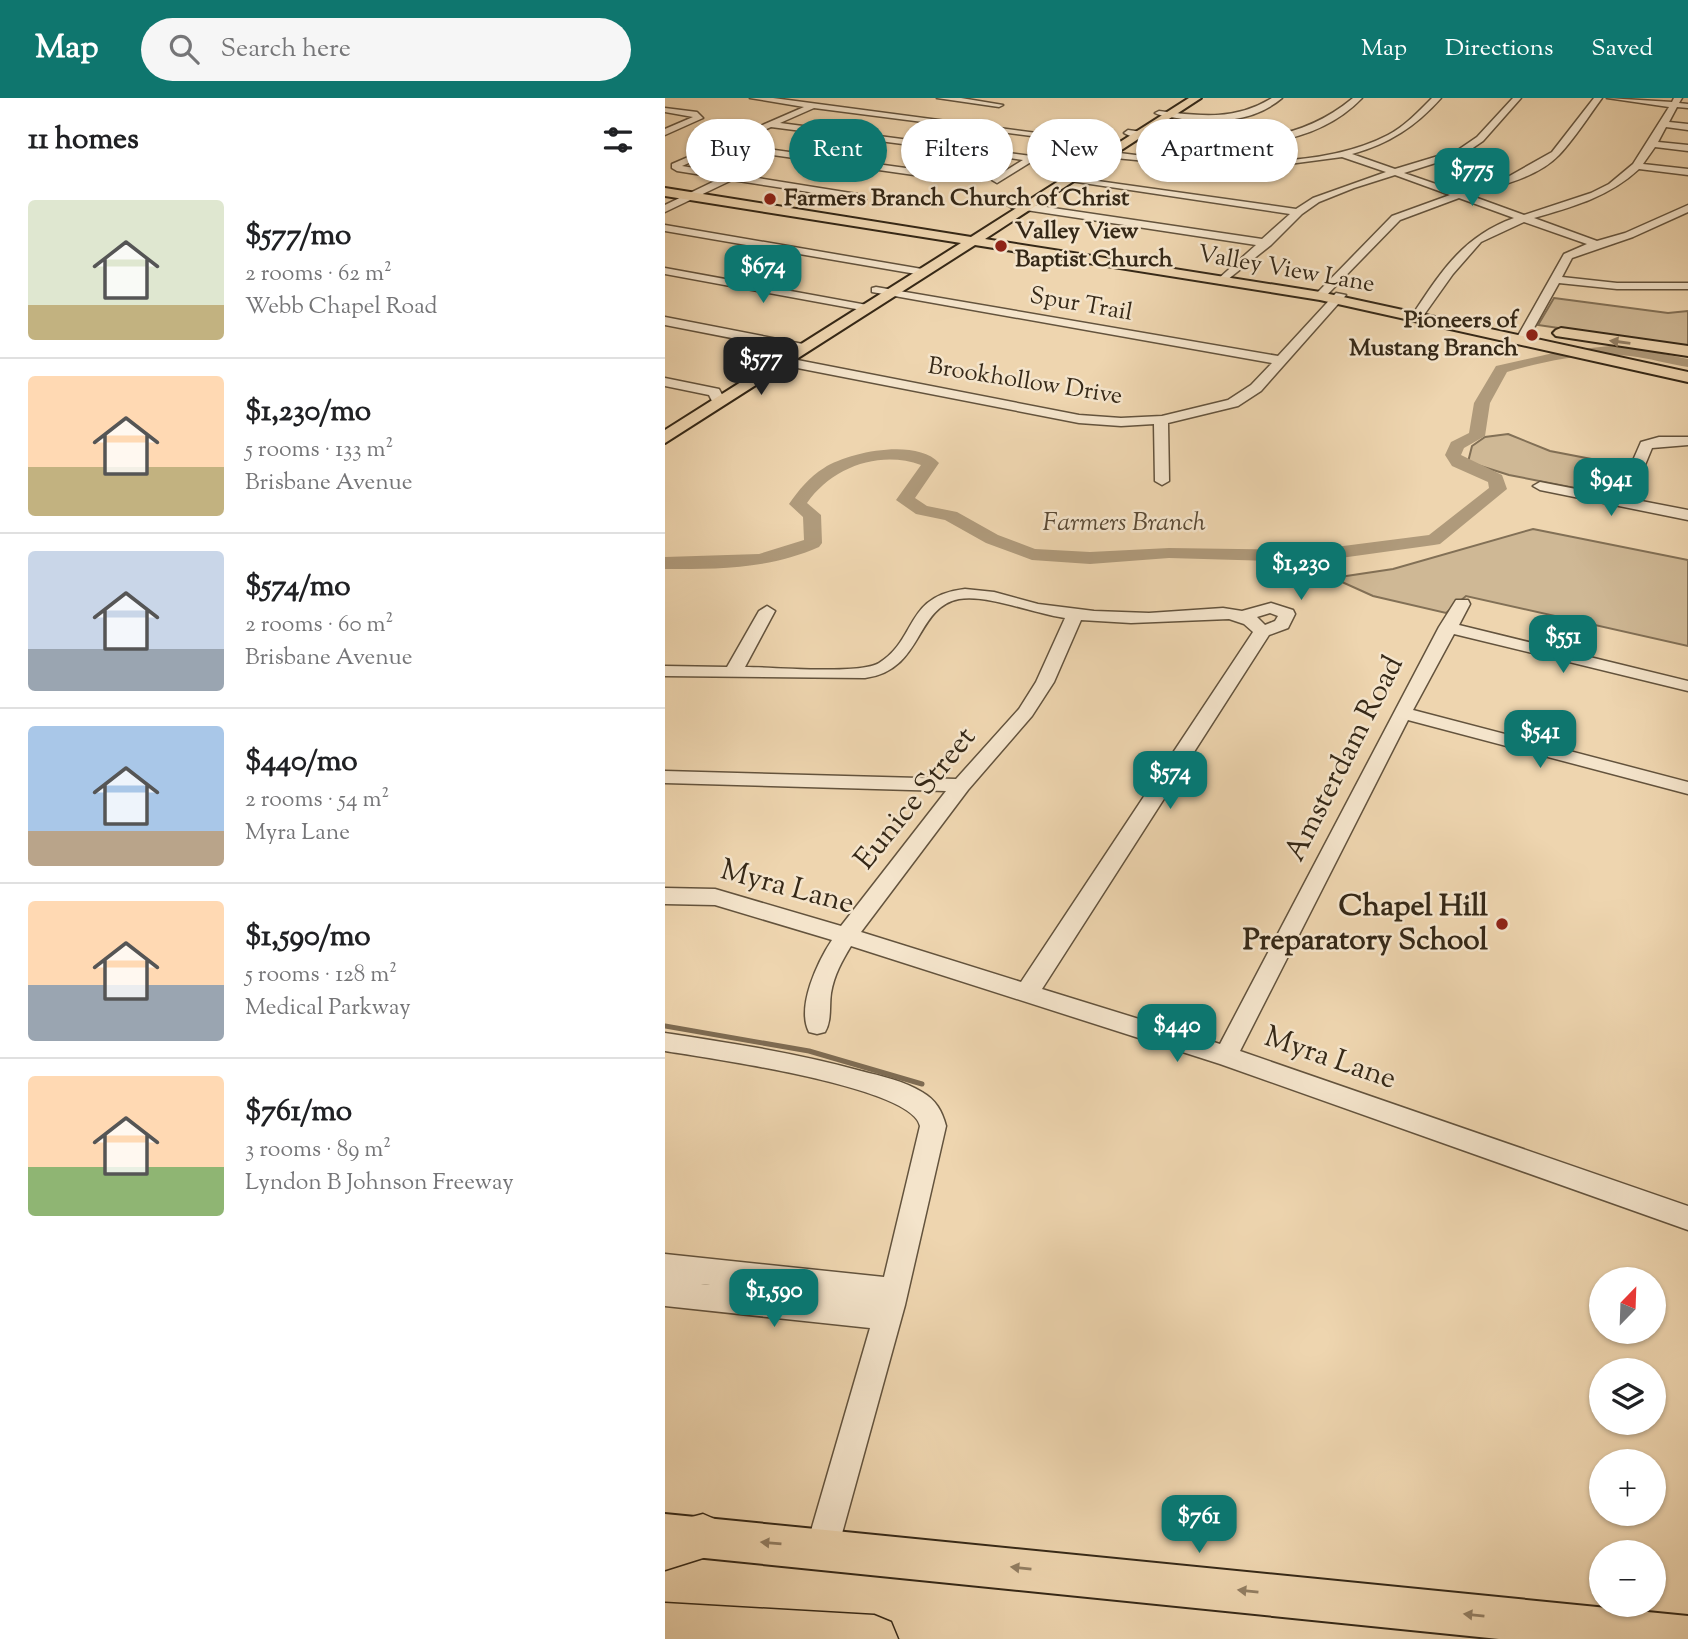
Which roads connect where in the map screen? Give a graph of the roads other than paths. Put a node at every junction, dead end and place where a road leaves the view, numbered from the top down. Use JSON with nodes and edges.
{"nodes":[{"id":1,"x":754,"y":98,"type":"edge"},
{"id":2,"x":941,"y":98,"type":"edge"},
{"id":3,"x":1196,"y":98,"type":"edge"},
{"id":4,"x":1278,"y":98,"type":"edge"},
{"id":5,"x":1358,"y":98,"type":"edge"},
{"id":6,"x":1437,"y":98,"type":"edge"},
{"id":7,"x":1517,"y":98,"type":"edge"},
{"id":8,"x":1598,"y":98,"type":"edge"},
{"id":9,"x":1611,"y":98,"type":"edge"},
{"id":10,"x":1676,"y":101,"type":"edge"},
{"id":11,"x":812,"y":106,"type":"junction"},
{"id":12,"x":1688,"y":106,"type":"edge"},
{"id":13,"x":1173,"y":108,"type":"edge"},
{"id":14,"x":665,"y":110,"type":"edge"},
{"id":15,"x":920,"y":119,"type":"edge"},
{"id":16,"x":972,"y":119,"type":"edge"},
{"id":17,"x":775,"y":121,"type":"edge"},
{"id":18,"x":1663,"y":124,"type":"junction"},
{"id":19,"x":775,"y":125,"type":"edge"},
{"id":20,"x":1688,"y":127,"type":"edge"},
{"id":21,"x":665,"y":132,"type":"edge"},
{"id":22,"x":1133,"y":134,"type":"junction"},
{"id":23,"x":1122,"y":141,"type":"edge"},
{"id":24,"x":901,"y":142,"type":"edge"},
{"id":25,"x":1651,"y":144,"type":"junction"},
{"id":26,"x":1688,"y":148,"type":"edge"},
{"id":27,"x":775,"y":153,"type":"edge"},
{"id":28,"x":1343,"y":154,"type":"junction"},
{"id":29,"x":1122,"y":157,"type":"edge"},
{"id":30,"x":686,"y":161,"type":"edge"},
{"id":31,"x":1636,"y":166,"type":"junction"},
{"id":32,"x":686,"y":170,"type":"edge"},
{"id":33,"x":901,"y":170,"type":"edge"},
{"id":34,"x":1688,"y":172,"type":"edge"},
{"id":35,"x":1398,"y":173,"type":"junction"},
{"id":36,"x":716,"y":182,"type":"edge"},
{"id":37,"x":760,"y":182,"type":"edge"},
{"id":38,"x":1056,"y":182,"type":"edge"},
{"id":39,"x":1083,"y":182,"type":"edge"},
{"id":40,"x":665,"y":190,"type":"edge"},
{"id":41,"x":691,"y":194,"type":"junction"},
{"id":42,"x":1461,"y":195,"type":"junction"},
{"id":43,"x":861,"y":200,"type":"dead end"},
{"id":44,"x":665,"y":206,"type":"edge"},
{"id":45,"x":1017,"y":206,"type":"junction"},
{"id":46,"x":1688,"y":208,"type":"edge"},
{"id":47,"x":1298,"y":212,"type":"junction"},
{"id":48,"x":1527,"y":219,"type":"junction"},
{"id":49,"x":665,"y":228,"type":"edge"},
{"id":50,"x":967,"y":238,"type":"junction"},
{"id":51,"x":1267,"y":243,"type":"junction"},
{"id":52,"x":1597,"y":244,"type":"junction"},
{"id":53,"x":915,"y":270,"type":"junction"},
{"id":54,"x":665,"y":271,"type":"edge"},
{"id":55,"x":1225,"y":279,"type":"junction"},
{"id":56,"x":1555,"y":279,"type":"junction"},
{"id":57,"x":1688,"y":286,"type":"edge"},
{"id":58,"x":883,"y":292,"type":"junction"},
{"id":59,"x":1330,"y":296,"type":"junction"},
{"id":60,"x":860,"y":306,"type":"junction"},
{"id":61,"x":1419,"y":314,"type":"junction"},
{"id":62,"x":665,"y":321,"type":"edge"},
{"id":63,"x":1524,"y":334,"type":"junction"},
{"id":64,"x":796,"y":347,"type":"junction"},
{"id":65,"x":1688,"y":351,"type":"edge"},
{"id":66,"x":1279,"y":360,"type":"junction"},
{"id":67,"x":782,"y":361,"type":"junction"},
{"id":68,"x":1688,"y":377,"type":"edge"},
{"id":69,"x":665,"y":382,"type":"edge"},
{"id":70,"x":717,"y":397,"type":"junction"},
{"id":71,"x":1162,"y":420,"type":"junction"},
{"id":72,"x":665,"y":425,"type":"edge"},
{"id":73,"x":665,"y":438,"type":"edge"},
{"id":74,"x":1688,"y":441,"type":"edge"},
{"id":75,"x":1162,"y":481,"type":"dead end"},
{"id":76,"x":1540,"y":486,"type":"dead end"},
{"id":77,"x":1622,"y":502,"type":"junction"},
{"id":78,"x":1688,"y":515,"type":"edge"},
{"id":79,"x":1462,"y":604,"type":"dead end"},
{"id":80,"x":767,"y":611,"type":"dead end"},
{"id":81,"x":1075,"y":614,"type":"junction"},
{"id":82,"x":1447,"y":627,"type":"junction"},
{"id":83,"x":665,"y":671,"type":"edge"},
{"id":84,"x":733,"y":672,"type":"junction"},
{"id":85,"x":1688,"y":686,"type":"edge"},
{"id":86,"x":1402,"y":713,"type":"junction"},
{"id":87,"x":665,"y":777,"type":"edge"},
{"id":88,"x":961,"y":786,"type":"junction"},
{"id":89,"x":1688,"y":788,"type":"edge"},
{"id":90,"x":665,"y":896,"type":"edge"},
{"id":91,"x":846,"y":936,"type":"junction"},
{"id":92,"x":1026,"y":994,"type":"junction"},
{"id":93,"x":817,"y":1025,"type":"dead end"},
{"id":94,"x":665,"y":1042,"type":"edge"},
{"id":95,"x":1226,"y":1056,"type":"junction"},
{"id":96,"x":1688,"y":1218,"type":"edge"},
{"id":97,"x":665,"y":1267,"type":"edge"},
{"id":98,"x":665,"y":1293,"type":"edge"},
{"id":99,"x":891,"y":1304,"type":"junction"},
{"id":100,"x":678,"y":1539,"type":"edge"},
{"id":101,"x":822,"y":1548,"type":"junction"},
{"id":102,"x":665,"y":1627,"type":"edge"},
{"id":103,"x":1688,"y":1637,"type":"edge"},
{"id":104,"x":874,"y":1639,"type":"edge"}],
"edges":[{"from":1,"to":11,"type":"street"},
{"from":2,"to":16,"type":"street"},
{"from":3,"to":13,"type":"main road"},
{"from":4,"to":13,"type":"street"},
{"from":5,"to":22,"type":"street"},
{"from":6,"to":28,"type":"street"},
{"from":7,"to":35,"type":"street"},
{"from":8,"to":42,"type":"street","name":"Brookhollow Drive"},
{"from":9,"to":10,"type":"street"},
{"from":10,"to":12,"type":"street"},
{"from":10,"to":18,"type":"street"},
{"from":11,"to":15,"type":"street"},
{"from":11,"to":17,"type":"street"},
{"from":13,"to":22,"type":"main road"},
{"from":14,"to":21,"type":"street"},
{"from":18,"to":20,"type":"street"},
{"from":18,"to":25,"type":"street"},
{"from":19,"to":24,"type":"street"},
{"from":22,"to":23,"type":"main road"},
{"from":25,"to":26,"type":"street"},
{"from":25,"to":31,"type":"street"},
{"from":27,"to":33,"type":"street"},
{"from":28,"to":29,"type":"street"},
{"from":28,"to":35,"type":"street"},
{"from":30,"to":32,"type":"street"},
{"from":31,"to":34,"type":"street"},
{"from":31,"to":48,"type":"street"},
{"from":35,"to":42,"type":"street"},
{"from":35,"to":47,"type":"street"},
{"from":36,"to":41,"type":"street"},
{"from":37,"to":43,"type":"street"},
{"from":38,"to":45,"type":"main road"},
{"from":39,"to":47,"type":"street"},
{"from":40,"to":41,"type":"main road","name":"Valley View Lane"},
{"from":41,"to":44,"type":"street"},
{"from":41,"to":50,"type":"main road","name":"Valley View Lane"},
{"from":42,"to":48,"type":"street"},
{"from":42,"to":59,"type":"street","name":"Brookhollow Drive"},
{"from":45,"to":50,"type":"main road"},
{"from":45,"to":51,"type":"street"},
{"from":46,"to":52,"type":"street"},
{"from":47,"to":51,"type":"street"},
{"from":48,"to":52,"type":"street"},
{"from":48,"to":61,"type":"street"},
{"from":49,"to":53,"type":"street"},
{"from":50,"to":53,"type":"main road"},
{"from":50,"to":55,"type":"main road","name":"Valley View Lane"},
{"from":51,"to":55,"type":"street"},
{"from":52,"to":56,"type":"street"},
{"from":53,"to":58,"type":"main road"},
{"from":54,"to":60,"type":"street"},
{"from":55,"to":59,"type":"main road","name":"Valley View Lane"},
{"from":56,"to":57,"type":"street"},
{"from":56,"to":63,"type":"street"},
{"from":58,"to":60,"type":"main road"},
{"from":58,"to":66,"type":"street","name":"Spur Trail"},
{"from":59,"to":61,"type":"main road","name":"Valley View Lane"},
{"from":59,"to":66,"type":"street","name":"Brookhollow Drive"},
{"from":60,"to":64,"type":"main road"},
{"from":61,"to":63,"type":"main road","name":"Valley View Lane"},
{"from":62,"to":64,"type":"street"},
{"from":65,"to":63,"type":"main road","name":"Valley View Lane","one_way":true},
{"from":63,"to":68,"type":"main road","name":"Valley View Lane"},
{"from":64,"to":67,"type":"main road"},
{"from":64,"to":70,"type":"main road"},
{"from":66,"to":71,"type":"street","name":"Brookhollow Drive"},
{"from":67,"to":70,"type":"main road"},
{"from":67,"to":71,"type":"street","name":"Brookhollow Drive"},
{"from":69,"to":70,"type":"street"},
{"from":70,"to":72,"type":"main road"},
{"from":70,"to":73,"type":"main road"},
{"from":71,"to":75,"type":"street"},
{"from":74,"to":77,"type":"street"},
{"from":76,"to":77,"type":"street"},
{"from":77,"to":78,"type":"street"},
{"from":79,"to":82,"type":"street","name":"Amsterdam Road"},
{"from":80,"to":84,"type":"street"},
{"from":81,"to":84,"type":"street"},
{"from":81,"to":88,"type":"street","name":"Eunice Street"},
{"from":81,"to":92,"type":"street"},
{"from":82,"to":85,"type":"street"},
{"from":82,"to":86,"type":"street","name":"Amsterdam Road"},
{"from":83,"to":84,"type":"street"},
{"from":86,"to":89,"type":"street"},
{"from":86,"to":95,"type":"street","name":"Amsterdam Road"},
{"from":87,"to":88,"type":"street"},
{"from":88,"to":91,"type":"street","name":"Eunice Street"},
{"from":90,"to":91,"type":"street","name":"Myra Lane"},
{"from":91,"to":92,"type":"street","name":"Myra Lane"},
{"from":91,"to":93,"type":"street","name":"Eunice Street"},
{"from":92,"to":95,"type":"street","name":"Myra Lane"},
{"from":94,"to":99,"type":"street"},
{"from":95,"to":96,"type":"street","name":"Myra Lane"},
{"from":97,"to":99,"type":"street"},
{"from":98,"to":99,"type":"street"},
{"from":99,"to":101,"type":"street"},
{"from":101,"to":100,"type":"main road","one_way":true},
{"from":103,"to":101,"type":"main road","one_way":true},
{"from":102,"to":104,"type":"highway"}]}
